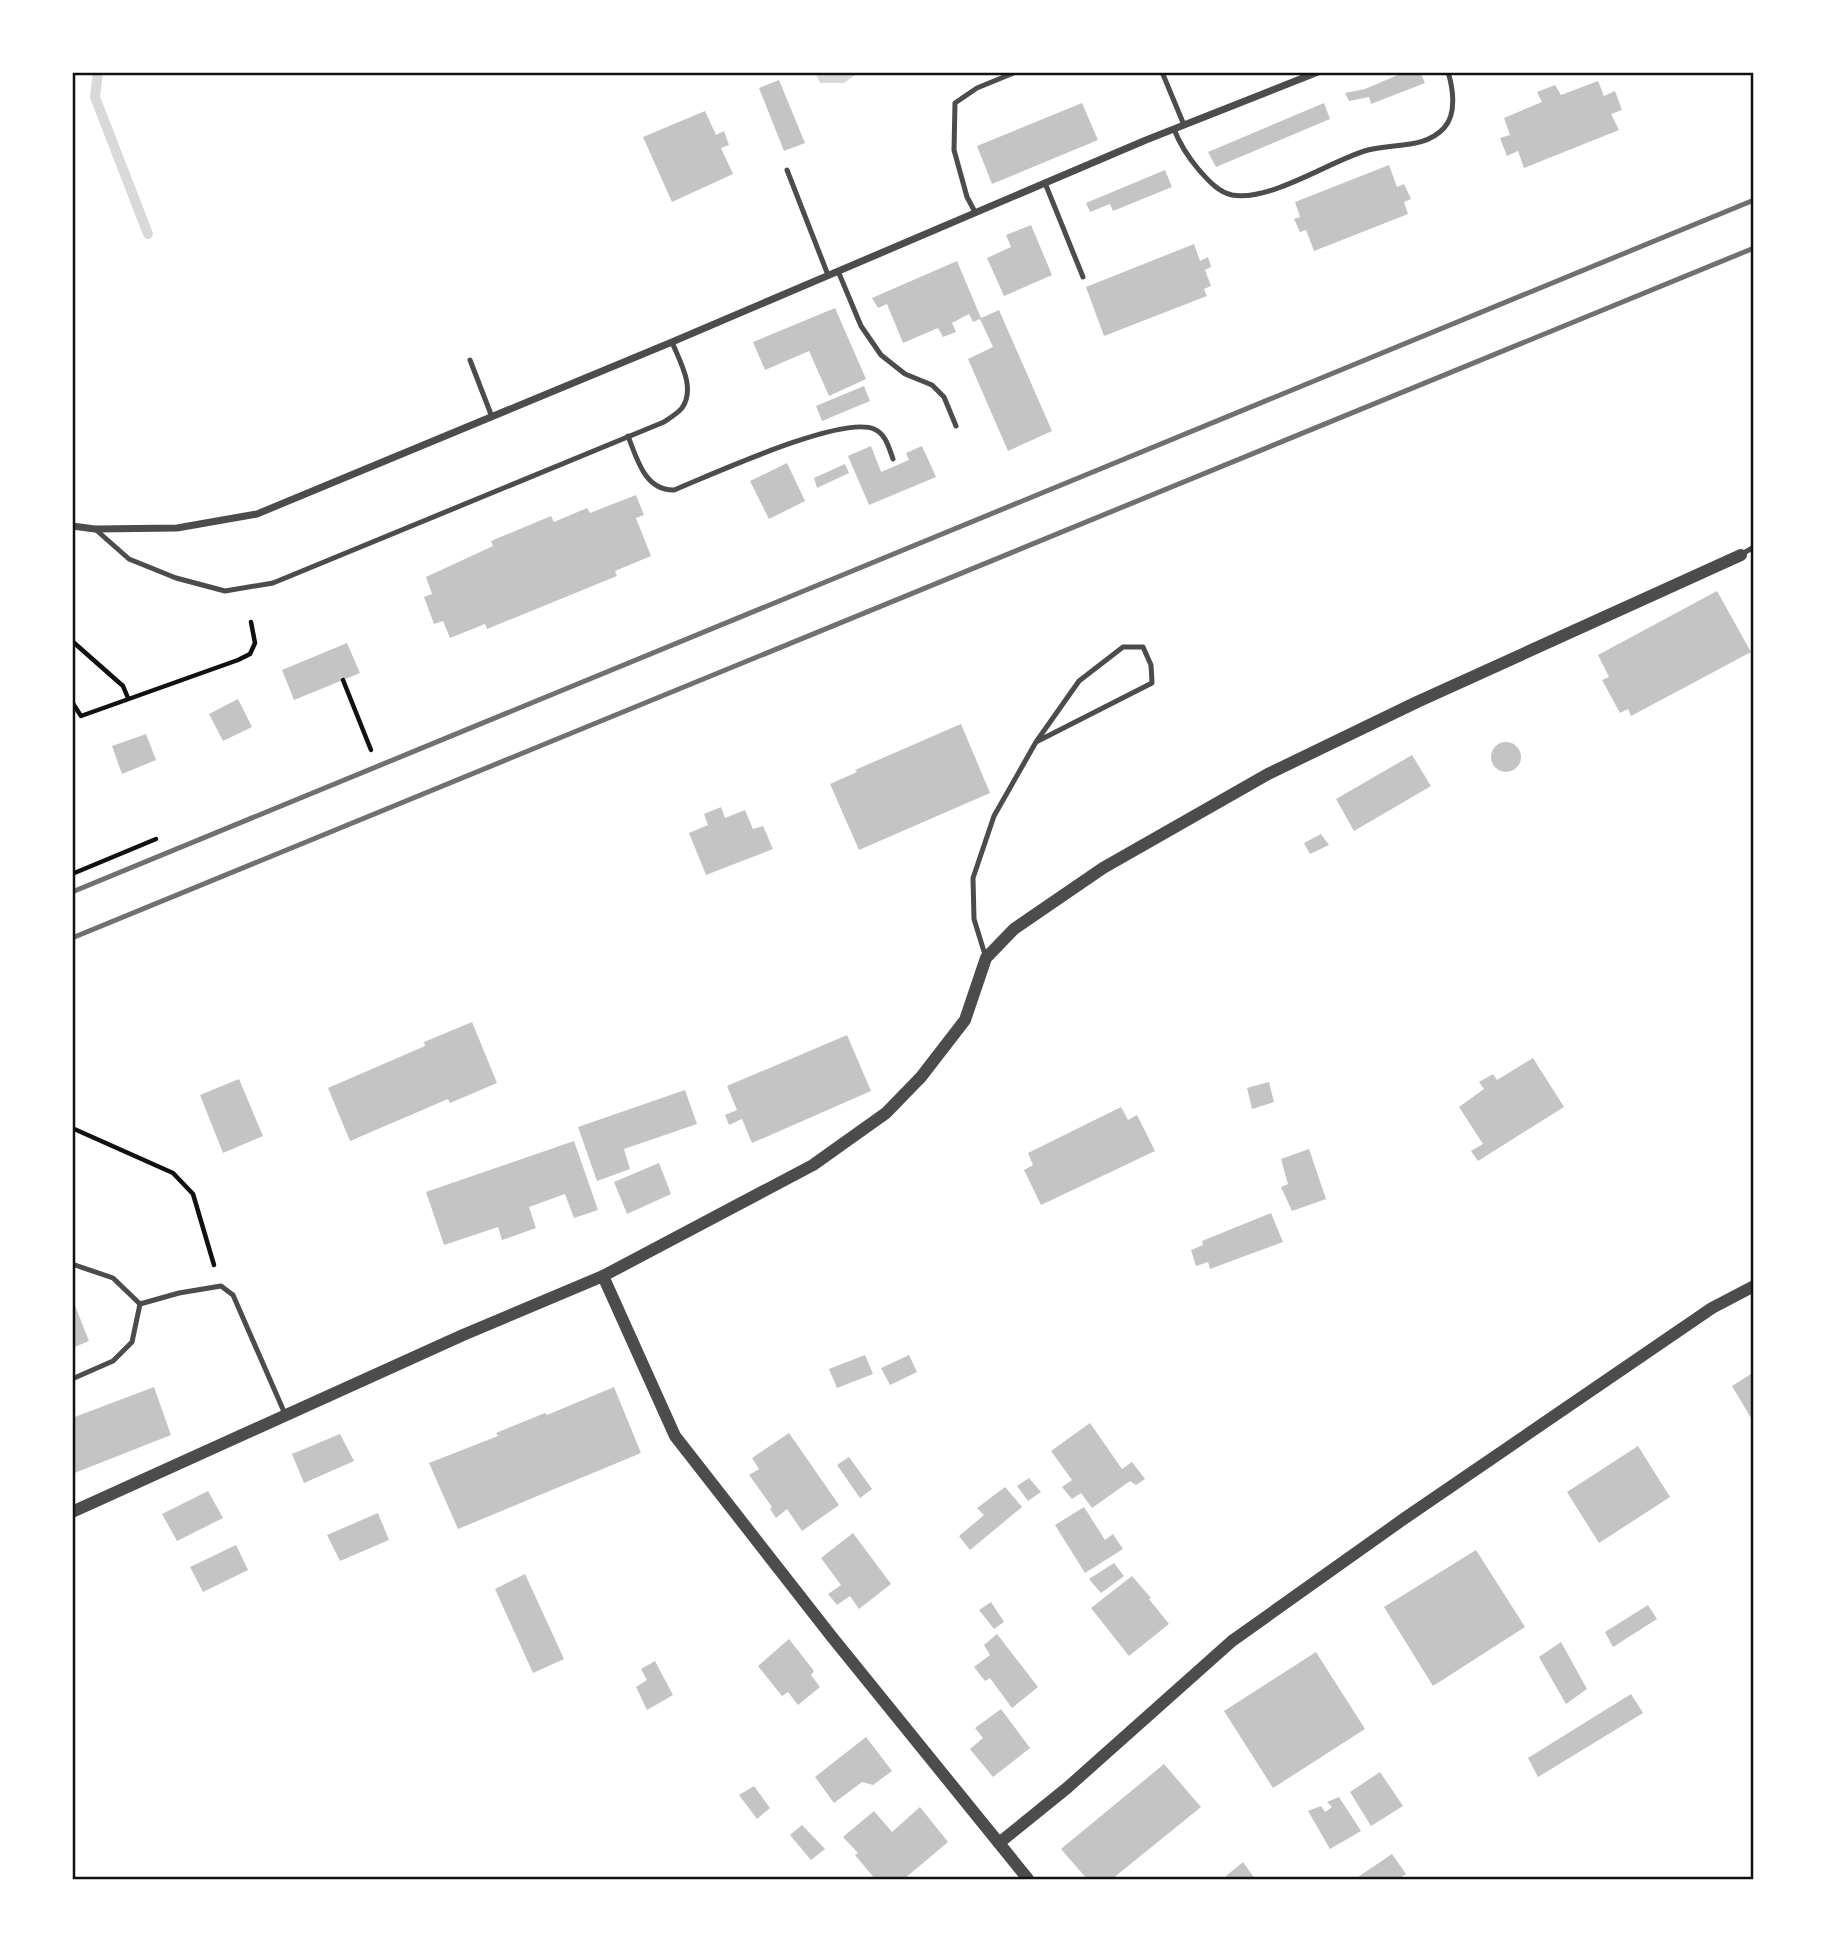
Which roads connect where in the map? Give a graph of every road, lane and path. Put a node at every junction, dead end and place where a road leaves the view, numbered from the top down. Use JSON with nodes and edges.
{"nodes":[{"id":1,"x":1016,"y":72,"type":"edge"},
{"id":2,"x":1162,"y":72,"type":"edge"},
{"id":3,"x":1318,"y":72,"type":"edge"},
{"id":4,"x":1448,"y":72,"type":"edge"},
{"id":5,"x":1184,"y":125,"type":"junction"},
{"id":6,"x":1174,"y":129,"type":"junction"},
{"id":7,"x":787,"y":170,"type":"dead end"},
{"id":8,"x":1045,"y":183,"type":"junction"},
{"id":9,"x":975,"y":212,"type":"junction"},
{"id":10,"x":838,"y":271,"type":"junction"},
{"id":11,"x":828,"y":275,"type":"junction"},
{"id":12,"x":1083,"y":277,"type":"dead end"},
{"id":13,"x":672,"y":342,"type":"junction"},
{"id":14,"x":470,"y":360,"type":"dead end"},
{"id":15,"x":492,"y":416,"type":"junction"},
{"id":16,"x":956,"y":426,"type":"dead end"},
{"id":17,"x":628,"y":436,"type":"junction"},
{"id":18,"x":893,"y":460,"type":"dead end"},
{"id":19,"x":72,"y":526,"type":"edge"},
{"id":20,"x":95,"y":529,"type":"junction"},
{"id":21,"x":1754,"y":547,"type":"edge"},
{"id":22,"x":1741,"y":555,"type":"joint"},
{"id":23,"x":251,"y":622,"type":"dead end"},
{"id":24,"x":72,"y":641,"type":"edge"},
{"id":25,"x":343,"y":680,"type":"dead end"},
{"id":26,"x":128,"y":698,"type":"junction"},
{"id":27,"x":72,"y":703,"type":"edge"},
{"id":28,"x":1036,"y":742,"type":"junction"},
{"id":29,"x":371,"y":750,"type":"dead end"},
{"id":30,"x":156,"y":839,"type":"dead end"},
{"id":31,"x":72,"y":874,"type":"edge"},
{"id":32,"x":986,"y":958,"type":"junction"},
{"id":33,"x":72,"y":1128,"type":"edge"},
{"id":34,"x":72,"y":1264,"type":"edge"},
{"id":35,"x":603,"y":1276,"type":"junction"},
{"id":36,"x":221,"y":1286,"type":"junction"},
{"id":37,"x":1754,"y":1286,"type":"edge"},
{"id":38,"x":140,"y":1304,"type":"junction"},
{"id":39,"x":72,"y":1378,"type":"edge"},
{"id":40,"x":286,"y":1417,"type":"junction"},
{"id":41,"x":72,"y":1512,"type":"edge"},
{"id":42,"x":999,"y":1843,"type":"junction"},
{"id":43,"x":1028,"y":1879,"type":"edge"}],
"edges":[{"from":1,"to":9,"type":"lane"},
{"from":2,"to":5,"type":"lane"},
{"from":3,"to":5,"type":"street"},
{"from":4,"to":6,"type":"lane"},
{"from":5,"to":6,"type":"street"},
{"from":6,"to":8,"type":"street"},
{"from":7,"to":11,"type":"lane"},
{"from":8,"to":9,"type":"street"},
{"from":8,"to":12,"type":"lane"},
{"from":9,"to":10,"type":"street"},
{"from":10,"to":11,"type":"street"},
{"from":10,"to":16,"type":"lane"},
{"from":11,"to":13,"type":"street"},
{"from":13,"to":15,"type":"street"},
{"from":13,"to":17,"type":"lane"},
{"from":14,"to":15,"type":"lane"},
{"from":15,"to":20,"type":"street"},
{"from":17,"to":18,"type":"lane"},
{"from":17,"to":20,"type":"lane"},
{"from":19,"to":20,"type":"street"},
{"from":21,"to":22,"type":"lane"},
{"from":22,"to":32,"type":"street"},
{"from":23,"to":26,"type":"path"},
{"from":24,"to":26,"type":"path"},
{"from":25,"to":29,"type":"path"},
{"from":26,"to":27,"type":"path"},
{"from":28,"to":28,"type":"lane"},
{"from":28,"to":32,"type":"lane"},
{"from":30,"to":31,"type":"path"},
{"from":32,"to":35,"type":"street"},
{"from":33,"to":36,"type":"path"},
{"from":34,"to":38,"type":"lane"},
{"from":35,"to":40,"type":"street"},
{"from":35,"to":42,"type":"street"},
{"from":36,"to":38,"type":"lane"},
{"from":36,"to":40,"type":"lane"},
{"from":37,"to":42,"type":"street"},
{"from":38,"to":39,"type":"lane"},
{"from":40,"to":41,"type":"street"},
{"from":42,"to":43,"type":"street"}]}
